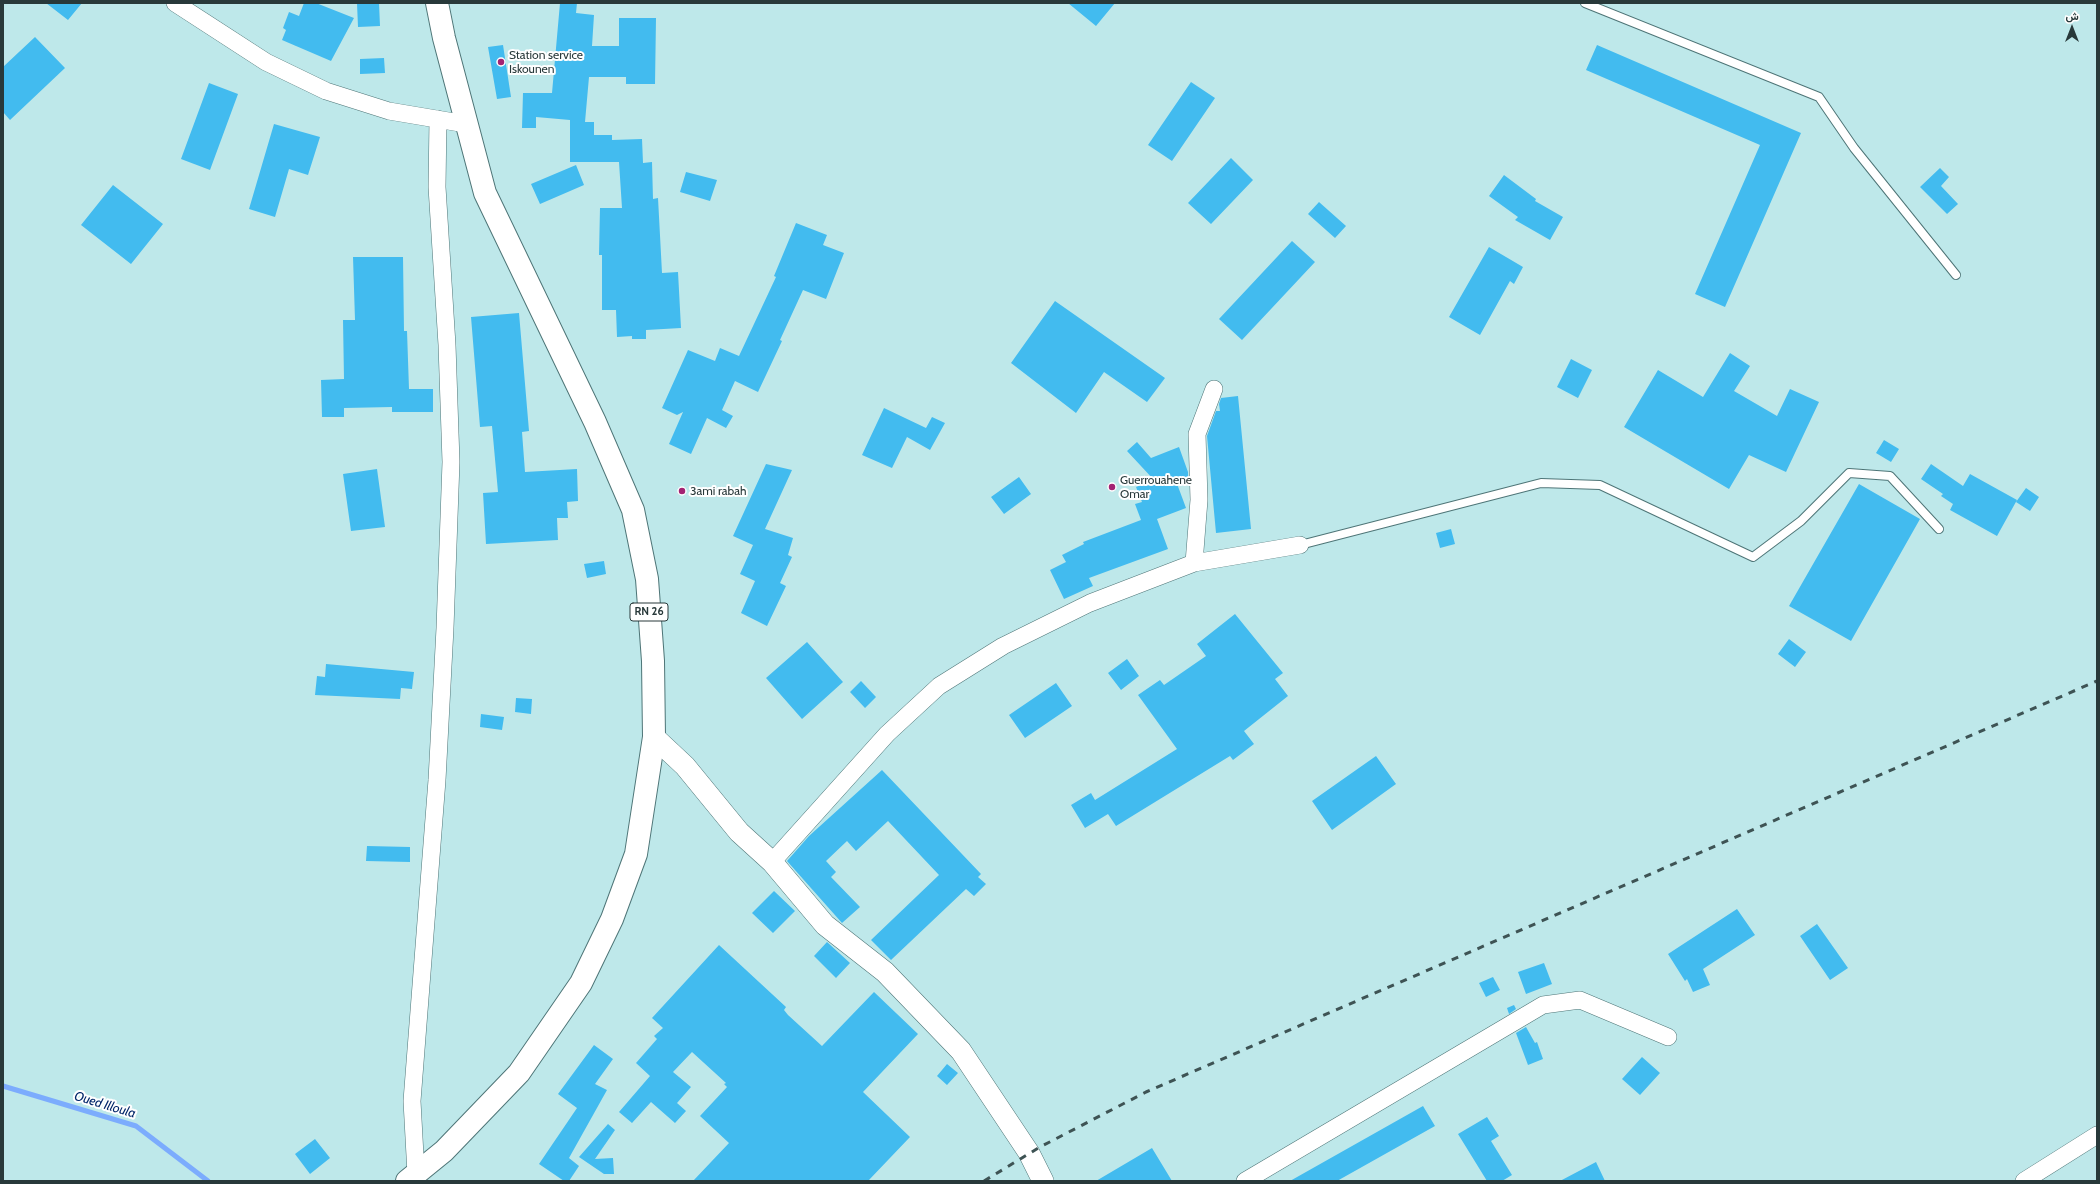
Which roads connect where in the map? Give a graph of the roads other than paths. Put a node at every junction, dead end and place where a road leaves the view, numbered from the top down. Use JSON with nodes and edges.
{"nodes":[{"id":1,"x":175,"y":3,"type":"edge"},
{"id":2,"x":437,"y":3,"type":"edge"},
{"id":3,"x":1585,"y":3,"type":"edge"},
{"id":4,"x":438,"y":119,"type":"junction"},
{"id":5,"x":466,"y":124,"type":"junction"},
{"id":6,"x":1956,"y":275,"type":"dead end"},
{"id":7,"x":1214,"y":389,"type":"dead end"},
{"id":8,"x":1939,"y":529,"type":"dead end"},
{"id":9,"x":1300,"y":545,"type":"joint"},
{"id":10,"x":1194,"y":563,"type":"junction"},
{"id":11,"x":654,"y":737,"type":"junction"},
{"id":12,"x":772,"y":862,"type":"junction"},
{"id":13,"x":1668,"y":1037,"type":"dead end"},
{"id":14,"x":2097,"y":1135,"type":"edge"},
{"id":15,"x":412,"y":1177,"type":"edge"},
{"id":16,"x":1043,"y":1181,"type":"edge"},
{"id":17,"x":1245,"y":1181,"type":"edge"},
{"id":18,"x":2024,"y":1181,"type":"edge"}],
"edges":[{"from":1,"to":4,"type":"street"},
{"from":2,"to":5,"type":"main road","number":"RN 26"},
{"from":3,"to":6,"type":"lane"},
{"from":4,"to":5,"type":"street"},
{"from":4,"to":15,"type":"street"},
{"from":5,"to":11,"type":"main road","number":"RN 26"},
{"from":7,"to":10,"type":"street"},
{"from":8,"to":9,"type":"lane"},
{"from":9,"to":10,"type":"street"},
{"from":10,"to":12,"type":"street"},
{"from":11,"to":12,"type":"street"},
{"from":11,"to":15,"type":"main road","number":"RN 26"},
{"from":12,"to":16,"type":"street"},
{"from":13,"to":17,"type":"street"},
{"from":14,"to":18,"type":"street"}]}
